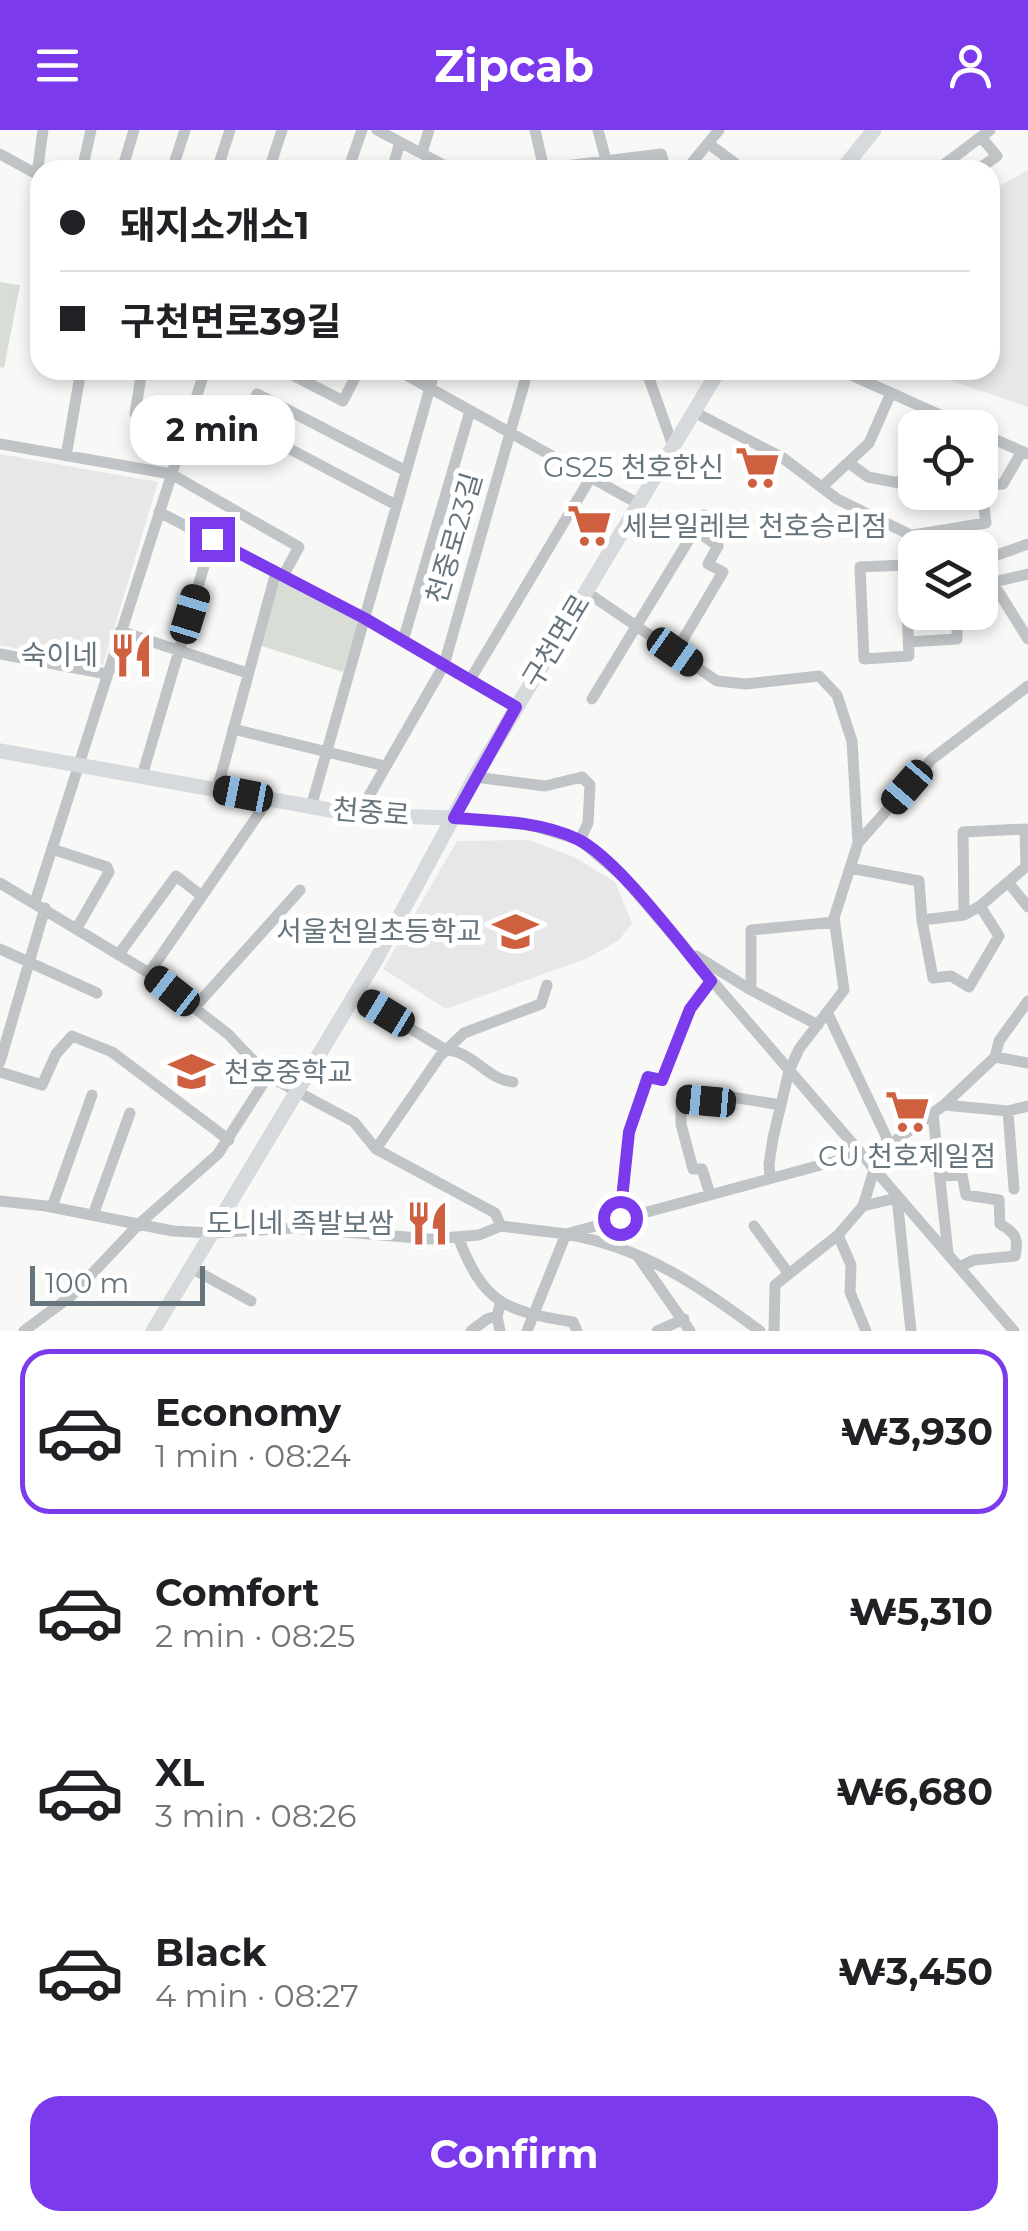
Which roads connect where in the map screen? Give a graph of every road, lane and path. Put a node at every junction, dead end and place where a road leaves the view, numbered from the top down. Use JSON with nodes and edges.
{"nodes":[{"id":1,"x":43,"y":130,"type":"edge"},
{"id":2,"x":91,"y":130,"type":"edge"},
{"id":3,"x":134,"y":130,"type":"edge"},
{"id":4,"x":185,"y":130,"type":"edge"},
{"id":5,"x":230,"y":130,"type":"edge"},
{"id":6,"x":282,"y":130,"type":"edge"},
{"id":7,"x":362,"y":130,"type":"edge"},
{"id":8,"x":429,"y":130,"type":"edge"},
{"id":9,"x":535,"y":130,"type":"edge"},
{"id":10,"x":598,"y":130,"type":"edge"},
{"id":11,"x":874,"y":130,"type":"edge"},
{"id":12,"x":381,"y":131,"type":"edge"},
{"id":13,"x":986,"y":133,"type":"edge"},
{"id":14,"x":713,"y":135,"type":"edge"},
{"id":15,"x":400,"y":142,"type":"junction"},
{"id":16,"x":0,"y":154,"type":"edge"},
{"id":17,"x":422,"y":154,"type":"junction"},
{"id":18,"x":40,"y":160,"type":"edge"},
{"id":19,"x":84,"y":160,"type":"edge"},
{"id":20,"x":125,"y":160,"type":"edge"},
{"id":21,"x":175,"y":160,"type":"edge"},
{"id":22,"x":220,"y":160,"type":"edge"},
{"id":23,"x":272,"y":160,"type":"edge"},
{"id":24,"x":352,"y":160,"type":"edge"},
{"id":25,"x":395,"y":160,"type":"edge"},
{"id":26,"x":432,"y":160,"type":"edge"},
{"id":27,"x":539,"y":160,"type":"edge"},
{"id":28,"x":606,"y":160,"type":"joint"},
{"id":29,"x":663,"y":160,"type":"edge"},
{"id":30,"x":694,"y":160,"type":"edge"},
{"id":31,"x":735,"y":160,"type":"edge"},
{"id":32,"x":850,"y":160,"type":"edge"},
{"id":33,"x":950,"y":160,"type":"edge"},
{"id":34,"x":991,"y":160,"type":"edge"},
{"id":35,"x":30,"y":171,"type":"edge"},
{"id":36,"x":79,"y":380,"type":"edge"},
{"id":37,"x":140,"y":380,"type":"edge"},
{"id":38,"x":202,"y":380,"type":"edge"},
{"id":39,"x":303,"y":380,"type":"edge"},
{"id":40,"x":354,"y":380,"type":"edge"},
{"id":41,"x":415,"y":380,"type":"edge"},
{"id":42,"x":432,"y":380,"type":"edge"},
{"id":43,"x":525,"y":380,"type":"edge"},
{"id":44,"x":650,"y":380,"type":"edge"},
{"id":45,"x":713,"y":380,"type":"edge"},
{"id":46,"x":863,"y":380,"type":"edge"},
{"id":47,"x":430,"y":388,"type":"junction"},
{"id":48,"x":891,"y":392,"type":"junction"},
{"id":49,"x":196,"y":398,"type":"junction"},
{"id":50,"x":931,"y":410,"type":"edge"},
{"id":51,"x":470,"y":411,"type":"junction"},
{"id":52,"x":694,"y":412,"type":"junction"},
{"id":53,"x":242,"y":423,"type":"junction"},
{"id":54,"x":187,"y":425,"type":"junction"},
{"id":55,"x":510,"y":432,"type":"junction"},
{"id":56,"x":998,"y":440,"type":"edge"},
{"id":57,"x":0,"y":444,"type":"edge"},
{"id":58,"x":673,"y":446,"type":"junction"},
{"id":59,"x":1025,"y":453,"type":"edge"},
{"id":60,"x":66,"y":456,"type":"junction"},
{"id":61,"x":849,"y":462,"type":"junction"},
{"id":62,"x":406,"y":471,"type":"junction"},
{"id":63,"x":171,"y":474,"type":"junction"},
{"id":64,"x":591,"y":477,"type":"junction"},
{"id":65,"x":898,"y":483,"type":"edge"},
{"id":66,"x":998,"y":484,"type":"edge"},
{"id":67,"x":822,"y":488,"type":"junction"},
{"id":68,"x":637,"y":503,"type":"junction"},
{"id":69,"x":396,"y":505,"type":"junction"},
{"id":70,"x":984,"y":510,"type":"edge"},
{"id":71,"x":159,"y":512,"type":"junction"},
{"id":72,"x":704,"y":515,"type":"dead end"},
{"id":73,"x":695,"y":530,"type":"junction"},
{"id":74,"x":960,"y":530,"type":"edge"},
{"id":75,"x":898,"y":532,"type":"edge"},
{"id":76,"x":212,"y":539,"type":"junction"},
{"id":77,"x":1028,"y":544,"type":"edge"},
{"id":78,"x":998,"y":555,"type":"edge"},
{"id":79,"x":898,"y":565,"type":"edge"},
{"id":80,"x":280,"y":574,"type":"junction"},
{"id":81,"x":1028,"y":574,"type":"edge"},
{"id":82,"x":998,"y":578,"type":"edge"},
{"id":83,"x":585,"y":591,"type":"junction"},
{"id":84,"x":998,"y":598,"type":"edge"},
{"id":85,"x":364,"y":618,"type":"junction"},
{"id":86,"x":636,"y":625,"type":"junction"},
{"id":87,"x":908,"y":630,"type":"edge"},
{"id":88,"x":957,"y":630,"type":"edge"},
{"id":89,"x":120,"y":632,"type":"junction"},
{"id":90,"x":1028,"y":639,"type":"edge"},
{"id":91,"x":403,"y":641,"type":"junction"},
{"id":92,"x":908,"y":642,"type":"junction"},
{"id":93,"x":179,"y":651,"type":"junction"},
{"id":94,"x":675,"y":652,"type":"junction"},
{"id":95,"x":0,"y":654,"type":"edge"},
{"id":96,"x":444,"y":665,"type":"junction"},
{"id":97,"x":246,"y":673,"type":"junction"},
{"id":98,"x":107,"y":674,"type":"junction"},
{"id":99,"x":470,"y":680,"type":"junction"},
{"id":100,"x":1028,"y":686,"type":"edge"},
{"id":101,"x":592,"y":699,"type":"dead end"},
{"id":102,"x":516,"y":707,"type":"junction"},
{"id":103,"x":232,"y":729,"type":"junction"},
{"id":104,"x":0,"y":750,"type":"edge"},
{"id":105,"x":327,"y":751,"type":"junction"},
{"id":106,"x":78,"y":765,"type":"junction"},
{"id":107,"x":385,"y":766,"type":"junction"},
{"id":108,"x":142,"y":776,"type":"junction"},
{"id":109,"x":475,"y":777,"type":"junction"},
{"id":110,"x":218,"y":790,"type":"junction"},
{"id":111,"x":269,"y":799,"type":"junction"},
{"id":112,"x":311,"y":807,"type":"junction"},
{"id":113,"x":358,"y":815,"type":"junction"},
{"id":114,"x":454,"y":818,"type":"junction"},
{"id":115,"x":580,"y":840,"type":"junction"},
{"id":116,"x":858,"y":843,"type":"junction"},
{"id":117,"x":52,"y":849,"type":"junction"},
{"id":118,"x":1027,"y":866,"type":"edge"},
{"id":119,"x":850,"y":868,"type":"junction"},
{"id":120,"x":1008,"y":882,"type":"junction"},
{"id":121,"x":0,"y":883,"type":"edge"},
{"id":122,"x":300,"y":890,"type":"dead end"},
{"id":123,"x":202,"y":896,"type":"junction"},
{"id":124,"x":40,"y":905,"type":"junction"},
{"id":125,"x":980,"y":906,"type":"junction"},
{"id":126,"x":1028,"y":907,"type":"edge"},
{"id":127,"x":964,"y":914,"type":"junction"},
{"id":128,"x":922,"y":920,"type":"junction"},
{"id":129,"x":835,"y":922,"type":"junction"},
{"id":130,"x":76,"y":928,"type":"junction"},
{"id":131,"x":684,"y":948,"type":"junction"},
{"id":132,"x":0,"y":949,"type":"edge"},
{"id":133,"x":119,"y":954,"type":"junction"},
{"id":134,"x":29,"y":962,"type":"junction"},
{"id":135,"x":150,"y":974,"type":"junction"},
{"id":136,"x":711,"y":981,"type":"junction"},
{"id":137,"x":547,"y":985,"type":"dead end"},
{"id":138,"x":751,"y":990,"type":"junction"},
{"id":139,"x":97,"y":993,"type":"dead end"},
{"id":140,"x":355,"y":994,"type":"junction"},
{"id":141,"x":0,"y":1000,"type":"edge"},
{"id":142,"x":1028,"y":1001,"type":"edge"},
{"id":143,"x":16,"y":1008,"type":"junction"},
{"id":144,"x":194,"y":1008,"type":"junction"},
{"id":145,"x":827,"y":1012,"type":"junction"},
{"id":146,"x":818,"y":1025,"type":"junction"},
{"id":147,"x":446,"y":1050,"type":"junction"},
{"id":148,"x":1,"y":1055,"type":"edge"},
{"id":149,"x":995,"y":1057,"type":"junction"},
{"id":150,"x":1028,"y":1062,"type":"edge"},
{"id":151,"x":788,"y":1071,"type":"junction"},
{"id":152,"x":0,"y":1072,"type":"edge"},
{"id":153,"x":268,"y":1076,"type":"junction"},
{"id":154,"x":513,"y":1082,"type":"dead end"},
{"id":155,"x":296,"y":1092,"type":"junction"},
{"id":156,"x":92,"y":1095,"type":"dead end"},
{"id":157,"x":780,"y":1105,"type":"junction"},
{"id":158,"x":1028,"y":1106,"type":"edge"},
{"id":159,"x":939,"y":1109,"type":"junction"},
{"id":160,"x":1008,"y":1111,"type":"junction"},
{"id":161,"x":130,"y":1113,"type":"dead end"},
{"id":162,"x":229,"y":1140,"type":"junction"},
{"id":163,"x":887,"y":1147,"type":"junction"},
{"id":164,"x":376,"y":1149,"type":"junction"},
{"id":165,"x":861,"y":1154,"type":"junction"},
{"id":166,"x":874,"y":1170,"type":"junction"},
{"id":167,"x":942,"y":1176,"type":"junction"},
{"id":168,"x":770,"y":1178,"type":"junction"},
{"id":169,"x":1014,"y":1189,"type":"dead end"},
{"id":170,"x":710,"y":1194,"type":"junction"},
{"id":171,"x":896,"y":1198,"type":"junction"},
{"id":172,"x":0,"y":1201,"type":"edge"},
{"id":173,"x":862,"y":1206,"type":"junction"},
{"id":174,"x":52,"y":1207,"type":"junction"},
{"id":175,"x":92,"y":1215,"type":"junction"},
{"id":176,"x":620,"y":1218,"type":"junction"},
{"id":177,"x":140,"y":1224,"type":"junction"},
{"id":178,"x":501,"y":1226,"type":"junction"},
{"id":179,"x":754,"y":1226,"type":"dead end"},
{"id":180,"x":211,"y":1233,"type":"junction"},
{"id":181,"x":566,"y":1234,"type":"junction"},
{"id":182,"x":838,"y":1234,"type":"junction"},
{"id":183,"x":458,"y":1237,"type":"junction"},
{"id":184,"x":948,"y":1254,"type":"junction"},
{"id":185,"x":636,"y":1255,"type":"junction"},
{"id":186,"x":958,"y":1266,"type":"junction"},
{"id":187,"x":190,"y":1268,"type":"junction"},
{"id":188,"x":788,"y":1274,"type":"junction"},
{"id":189,"x":501,"y":1301,"type":"junction"},
{"id":190,"x":251,"y":1302,"type":"dead end"},
{"id":191,"x":533,"y":1315,"type":"junction"},
{"id":192,"x":497,"y":1316,"type":"junction"},
{"id":193,"x":684,"y":1318,"type":"junction"},
{"id":194,"x":24,"y":1331,"type":"edge"},
{"id":195,"x":153,"y":1331,"type":"edge"},
{"id":196,"x":471,"y":1331,"type":"edge"},
{"id":197,"x":500,"y":1331,"type":"edge"},
{"id":198,"x":527,"y":1331,"type":"edge"},
{"id":199,"x":577,"y":1331,"type":"edge"},
{"id":200,"x":657,"y":1331,"type":"edge"},
{"id":201,"x":690,"y":1331,"type":"edge"},
{"id":202,"x":760,"y":1331,"type":"edge"},
{"id":203,"x":774,"y":1331,"type":"edge"},
{"id":204,"x":866,"y":1331,"type":"edge"},
{"id":205,"x":911,"y":1331,"type":"edge"},
{"id":206,"x":1014,"y":1331,"type":"edge"}],
"edges":[{"from":1,"to":18,"type":"street"},
{"from":2,"to":19,"type":"street"},
{"from":3,"to":20,"type":"street"},
{"from":4,"to":21,"type":"street"},
{"from":5,"to":22,"type":"street"},
{"from":6,"to":23,"type":"street"},
{"from":7,"to":24,"type":"street"},
{"from":8,"to":17,"type":"street"},
{"from":9,"to":27,"type":"street"},
{"from":10,"to":28,"type":"street"},
{"from":11,"to":32,"type":"main road"},
{"from":12,"to":15,"type":"street"},
{"from":13,"to":33,"type":"street"},
{"from":13,"to":34,"type":"street"},
{"from":14,"to":30,"type":"street"},
{"from":14,"to":31,"type":"street"},
{"from":15,"to":17,"type":"street"},
{"from":15,"to":25,"type":"street"},
{"from":16,"to":35,"type":"street"},
{"from":17,"to":26,"type":"street"},
{"from":28,"to":29,"type":"street"},
{"from":36,"to":60,"type":"street"},
{"from":37,"to":54,"type":"street"},
{"from":38,"to":49,"type":"street"},
{"from":39,"to":40,"type":"street"},
{"from":41,"to":47,"type":"street"},
{"from":42,"to":47,"type":"street"},
{"from":43,"to":55,"type":"street","name":"천중로23길"},
{"from":44,"to":58,"type":"street"},
{"from":45,"to":52,"type":"main road","name":"구천면로"},
{"from":46,"to":48,"type":"street"},
{"from":47,"to":51,"type":"street"},
{"from":47,"to":62,"type":"street"},
{"from":48,"to":50,"type":"street"},
{"from":48,"to":61,"type":"street"},
{"from":49,"to":53,"type":"street"},
{"from":49,"to":54,"type":"street"},
{"from":51,"to":55,"type":"street"},
{"from":51,"to":91,"type":"street"},
{"from":52,"to":58,"type":"main road","name":"구천면로"},
{"from":52,"to":67,"type":"street"},
{"from":53,"to":62,"type":"street"},
{"from":53,"to":69,"type":"street"},
{"from":54,"to":63,"type":"street"},
{"from":55,"to":64,"type":"street"},
{"from":55,"to":96,"type":"street","name":"천중로23길"},
{"from":56,"to":59,"type":"street"},
{"from":57,"to":60,"type":"street"},
{"from":58,"to":68,"type":"main road","name":"구천면로"},
{"from":59,"to":66,"type":"street"},
{"from":60,"to":63,"type":"street"},
{"from":61,"to":65,"type":"street"},
{"from":61,"to":67,"type":"street"},
{"from":62,"to":69,"type":"street"},
{"from":63,"to":71,"type":"street"},
{"from":63,"to":80,"type":"street"},
{"from":64,"to":68,"type":"street"},
{"from":64,"to":99,"type":"street"},
{"from":67,"to":75,"type":"street"},
{"from":68,"to":83,"type":"main road","name":"구천면로"},
{"from":69,"to":85,"type":"street"},
{"from":70,"to":74,"type":"street"},
{"from":71,"to":76,"type":"street"},
{"from":71,"to":89,"type":"street"},
{"from":72,"to":73,"type":"street"},
{"from":73,"to":86,"type":"street"},
{"from":73,"to":94,"type":"street"},
{"from":76,"to":80,"type":"street"},
{"from":76,"to":93,"type":"street"},
{"from":77,"to":78,"type":"street"},
{"from":79,"to":92,"type":"street"},
{"from":80,"to":85,"type":"street"},
{"from":80,"to":97,"type":"street"},
{"from":81,"to":82,"type":"street"},
{"from":83,"to":86,"type":"street"},
{"from":83,"to":102,"type":"main road","name":"구천면로"},
{"from":84,"to":90,"type":"street"},
{"from":85,"to":91,"type":"street"},
{"from":85,"to":105,"type":"street"},
{"from":86,"to":94,"type":"street"},
{"from":86,"to":101,"type":"street"},
{"from":87,"to":92,"type":"street"},
{"from":88,"to":92,"type":"street"},
{"from":89,"to":93,"type":"street"},
{"from":89,"to":98,"type":"street"},
{"from":91,"to":96,"type":"street"},
{"from":93,"to":97,"type":"street"},
{"from":93,"to":108,"type":"street"},
{"from":94,"to":116,"type":"street"},
{"from":95,"to":98,"type":"street"},
{"from":96,"to":99,"type":"street"},
{"from":96,"to":107,"type":"street","name":"천중로23길"},
{"from":97,"to":103,"type":"street"},
{"from":98,"to":106,"type":"street"},
{"from":99,"to":102,"type":"street"},
{"from":100,"to":116,"type":"street"},
{"from":102,"to":109,"type":"main road","name":"구천면로"},
{"from":103,"to":105,"type":"street"},
{"from":103,"to":110,"type":"street"},
{"from":104,"to":106,"type":"main road","name":"천중로"},
{"from":105,"to":107,"type":"street"},
{"from":105,"to":112,"type":"street"},
{"from":106,"to":108,"type":"main road","name":"천중로"},
{"from":106,"to":117,"type":"street"},
{"from":107,"to":113,"type":"street","name":"천중로23길"},
{"from":108,"to":110,"type":"main road","name":"천중로"},
{"from":109,"to":114,"type":"main road","name":"구천면로"},
{"from":109,"to":115,"type":"street"},
{"from":110,"to":111,"type":"main road","name":"천중로"},
{"from":111,"to":112,"type":"main road","name":"천중로"},
{"from":111,"to":123,"type":"street"},
{"from":112,"to":113,"type":"main road","name":"천중로"},
{"from":113,"to":114,"type":"main road","name":"천중로"},
{"from":114,"to":115,"type":"street","name":"천중로"},
{"from":114,"to":140,"type":"main road","name":"구천면로"},
{"from":115,"to":131,"type":"street","name":"천중로"},
{"from":116,"to":119,"type":"street"},
{"from":117,"to":124,"type":"street"},
{"from":117,"to":130,"type":"street"},
{"from":118,"to":120,"type":"street"},
{"from":118,"to":127,"type":"street"},
{"from":119,"to":128,"type":"street"},
{"from":119,"to":129,"type":"street"},
{"from":120,"to":125,"type":"street"},
{"from":120,"to":126,"type":"street"},
{"from":121,"to":124,"type":"street"},
{"from":122,"to":144,"type":"street"},
{"from":123,"to":133,"type":"street"},
{"from":123,"to":135,"type":"street"},
{"from":124,"to":130,"type":"street"},
{"from":124,"to":134,"type":"street"},
{"from":125,"to":127,"type":"street"},
{"from":125,"to":128,"type":"street"},
{"from":127,"to":128,"type":"street"},
{"from":129,"to":138,"type":"street"},
{"from":129,"to":145,"type":"street"},
{"from":130,"to":133,"type":"street"},
{"from":131,"to":136,"type":"street","name":"천중로"},
{"from":131,"to":138,"type":"street"},
{"from":132,"to":134,"type":"street"},
{"from":133,"to":135,"type":"street"},
{"from":134,"to":139,"type":"street"},
{"from":134,"to":143,"type":"street"},
{"from":135,"to":144,"type":"street"},
{"from":136,"to":151,"type":"street","name":"천중로"},
{"from":136,"to":176,"type":"street"},
{"from":137,"to":147,"type":"street"},
{"from":138,"to":146,"type":"street"},
{"from":140,"to":147,"type":"street"},
{"from":140,"to":155,"type":"main road","name":"구천면로"},
{"from":141,"to":143,"type":"street"},
{"from":142,"to":149,"type":"street"},
{"from":143,"to":148,"type":"street"},
{"from":144,"to":153,"type":"street"},
{"from":145,"to":146,"type":"street"},
{"from":145,"to":163,"type":"street"},
{"from":146,"to":151,"type":"street"},
{"from":147,"to":154,"type":"street"},
{"from":147,"to":164,"type":"street"},
{"from":149,"to":150,"type":"street"},
{"from":149,"to":159,"type":"street"},
{"from":151,"to":157,"type":"street"},
{"from":151,"to":165,"type":"street","name":"천중로"},
{"from":152,"to":162,"type":"street"},
{"from":153,"to":155,"type":"street"},
{"from":153,"to":162,"type":"street"},
{"from":155,"to":164,"type":"street"},
{"from":155,"to":180,"type":"main road","name":"구천면로"},
{"from":156,"to":174,"type":"street"},
{"from":157,"to":168,"type":"street"},
{"from":157,"to":170,"type":"street"},
{"from":158,"to":160,"type":"street"},
{"from":159,"to":160,"type":"street"},
{"from":159,"to":163,"type":"street"},
{"from":159,"to":167,"type":"street"},
{"from":160,"to":169,"type":"street"},
{"from":161,"to":175,"type":"street"},
{"from":162,"to":177,"type":"street"},
{"from":163,"to":165,"type":"street"},
{"from":164,"to":178,"type":"street"},
{"from":165,"to":166,"type":"street","name":"천중로"},
{"from":165,"to":168,"type":"street"},
{"from":166,"to":171,"type":"street","name":"천중로"},
{"from":166,"to":173,"type":"street"},
{"from":167,"to":184,"type":"street"},
{"from":167,"to":186,"type":"street"},
{"from":168,"to":170,"type":"street"},
{"from":170,"to":176,"type":"street"},
{"from":171,"to":173,"type":"street"},
{"from":171,"to":184,"type":"street","name":"천중로"},
{"from":171,"to":205,"type":"street"},
{"from":172,"to":174,"type":"street"},
{"from":173,"to":182,"type":"street"},
{"from":174,"to":175,"type":"street"},
{"from":175,"to":177,"type":"street"},
{"from":176,"to":181,"type":"street"},
{"from":177,"to":180,"type":"street"},
{"from":177,"to":194,"type":"street"},
{"from":178,"to":181,"type":"street"},
{"from":178,"to":183,"type":"street"},
{"from":179,"to":188,"type":"street"},
{"from":180,"to":183,"type":"street"},
{"from":180,"to":187,"type":"main road","name":"구천면로"},
{"from":181,"to":185,"type":"street"},
{"from":181,"to":191,"type":"street"},
{"from":182,"to":188,"type":"street"},
{"from":182,"to":204,"type":"street"},
{"from":183,"to":189,"type":"street"},
{"from":184,"to":186,"type":"street","name":"천중로"},
{"from":185,"to":193,"type":"street"},
{"from":185,"to":202,"type":"street"},
{"from":186,"to":206,"type":"street","name":"천중로"},
{"from":187,"to":190,"type":"street"},
{"from":187,"to":195,"type":"main road","name":"구천면로"},
{"from":188,"to":203,"type":"street"},
{"from":189,"to":191,"type":"street"},
{"from":189,"to":192,"type":"street"},
{"from":191,"to":198,"type":"street"},
{"from":191,"to":199,"type":"street"},
{"from":192,"to":196,"type":"street"},
{"from":192,"to":197,"type":"street"},
{"from":193,"to":200,"type":"street"},
{"from":193,"to":201,"type":"street"}]}
